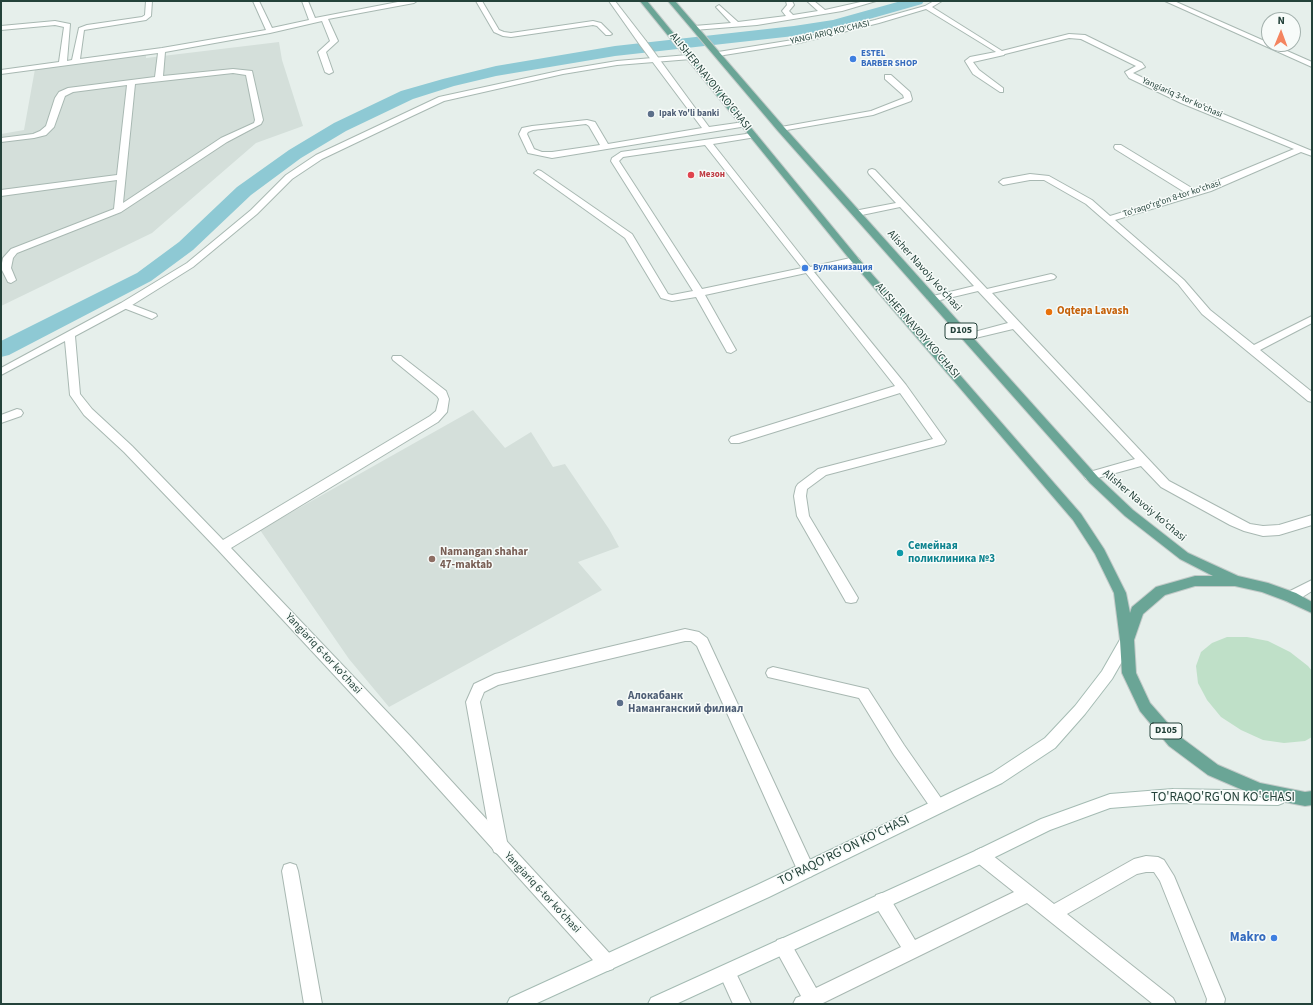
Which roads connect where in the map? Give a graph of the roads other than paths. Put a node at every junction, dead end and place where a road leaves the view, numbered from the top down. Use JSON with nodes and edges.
{"nodes":[{"id":1,"x":149,"y":1,"type":"edge"},
{"id":2,"x":256,"y":1,"type":"edge"},
{"id":3,"x":305,"y":1,"type":"edge"},
{"id":4,"x":414,"y":1,"type":"edge"},
{"id":5,"x":479,"y":1,"type":"edge"},
{"id":6,"x":612,"y":1,"type":"edge"},
{"id":7,"x":643,"y":1,"type":"edge"},
{"id":8,"x":670,"y":1,"type":"edge"},
{"id":9,"x":789,"y":1,"type":"edge"},
{"id":10,"x":810,"y":1,"type":"edge"},
{"id":11,"x":873,"y":1,"type":"edge"},
{"id":12,"x":939,"y":1,"type":"edge"},
{"id":13,"x":1168,"y":1,"type":"edge"},
{"id":14,"x":719,"y":7,"type":"dead end"},
{"id":15,"x":927,"y":7,"type":"junction"},
{"id":16,"x":823,"y":12,"type":"junction"},
{"id":17,"x":791,"y":17,"type":"junction"},
{"id":18,"x":324,"y":18,"type":"junction"},
{"id":19,"x":313,"y":20,"type":"junction"},
{"id":20,"x":736,"y":24,"type":"junction"},
{"id":21,"x":1,"y":28,"type":"edge"},
{"id":22,"x":695,"y":30,"type":"junction"},
{"id":23,"x":270,"y":31,"type":"junction"},
{"id":24,"x":608,"y":34,"type":"dead end"},
{"id":25,"x":162,"y":50,"type":"junction"},
{"id":26,"x":716,"y":52,"type":"junction"},
{"id":27,"x":1001,"y":53,"type":"junction"},
{"id":28,"x":687,"y":55,"type":"junction"},
{"id":29,"x":653,"y":56,"type":"junction"},
{"id":30,"x":76,"y":62,"type":"junction"},
{"id":31,"x":63,"y":63,"type":"junction"},
{"id":32,"x":1312,"y":65,"type":"edge"},
{"id":33,"x":1,"y":72,"type":"edge"},
{"id":34,"x":329,"y":72,"type":"dead end"},
{"id":35,"x":888,"y":77,"type":"dead end"},
{"id":36,"x":159,"y":79,"type":"junction"},
{"id":37,"x":131,"y":82,"type":"junction"},
{"id":38,"x":1000,"y":90,"type":"dead end"},
{"id":39,"x":744,"y":124,"type":"junction"},
{"id":40,"x":781,"y":129,"type":"junction"},
{"id":41,"x":707,"y":130,"type":"junction"},
{"id":42,"x":753,"y":135,"type":"junction"},
{"id":43,"x":1,"y":140,"type":"edge"},
{"id":44,"x":707,"y":142,"type":"junction"},
{"id":45,"x":605,"y":146,"type":"junction"},
{"id":46,"x":1118,"y":147,"type":"dead end"},
{"id":47,"x":1301,"y":149,"type":"junction"},
{"id":48,"x":1312,"y":154,"type":"edge"},
{"id":49,"x":872,"y":172,"type":"dead end"},
{"id":50,"x":538,"y":173,"type":"dead end"},
{"id":51,"x":122,"y":177,"type":"junction"},
{"id":52,"x":1003,"y":182,"type":"dead end"},
{"id":53,"x":1,"y":193,"type":"edge"},
{"id":54,"x":1193,"y":193,"type":"junction"},
{"id":55,"x":902,"y":204,"type":"junction"},
{"id":56,"x":118,"y":210,"type":"junction"},
{"id":57,"x":856,"y":213,"type":"junction"},
{"id":58,"x":1109,"y":219,"type":"junction"},
{"id":59,"x":856,"y":260,"type":"junction"},
{"id":60,"x":808,"y":270,"type":"junction"},
{"id":61,"x":1051,"y":277,"type":"dead end"},
{"id":62,"x":11,"y":280,"type":"dead end"},
{"id":63,"x":983,"y":290,"type":"junction"},
{"id":64,"x":699,"y":293,"type":"junction"},
{"id":65,"x":932,"y":299,"type":"junction"},
{"id":66,"x":125,"y":305,"type":"junction"},
{"id":67,"x":152,"y":316,"type":"dead end"},
{"id":68,"x":1312,"y":319,"type":"edge"},
{"id":69,"x":1016,"y":325,"type":"junction"},
{"id":70,"x":70,"y":335,"type":"junction"},
{"id":71,"x":966,"y":337,"type":"junction"},
{"id":72,"x":731,"y":350,"type":"dead end"},
{"id":73,"x":1253,"y":350,"type":"junction"},
{"id":74,"x":397,"y":358,"type":"dead end"},
{"id":75,"x":1,"y":372,"type":"edge"},
{"id":76,"x":902,"y":388,"type":"junction"},
{"id":77,"x":1312,"y":398,"type":"edge"},
{"id":78,"x":17,"y":413,"type":"dead end"},
{"id":79,"x":1,"y":419,"type":"edge"},
{"id":80,"x":735,"y":440,"type":"dead end"},
{"id":81,"x":1143,"y":461,"type":"junction"},
{"id":82,"x":1090,"y":476,"type":"junction"},
{"id":83,"x":1312,"y":520,"type":"edge"},
{"id":84,"x":222,"y":547,"type":"junction"},
{"id":85,"x":1235,"y":581,"type":"junction"},
{"id":86,"x":1312,"y":585,"type":"edge"},
{"id":87,"x":1291,"y":597,"type":"junction"},
{"id":88,"x":851,"y":598,"type":"dead end"},
{"id":89,"x":1312,"y":608,"type":"edge"},
{"id":90,"x":1126,"y":640,"type":"junction"},
{"id":91,"x":773,"y":673,"type":"dead end"},
{"id":92,"x":1310,"y":799,"type":"edge"},
{"id":93,"x":938,"y":806,"type":"junction"},
{"id":94,"x":501,"y":848,"type":"junction"},
{"id":95,"x":981,"y":856,"type":"junction"},
{"id":96,"x":806,"y":870,"type":"junction"},
{"id":97,"x":290,"y":871,"type":"dead end"},
{"id":98,"x":1029,"y":893,"type":"junction"},
{"id":99,"x":882,"y":901,"type":"junction"},
{"id":100,"x":1053,"y":912,"type":"junction"},
{"id":101,"x":784,"y":946,"type":"junction"},
{"id":102,"x":912,"y":950,"type":"junction"},
{"id":103,"x":607,"y":963,"type":"junction"},
{"id":104,"x":727,"y":973,"type":"junction"},
{"id":105,"x":807,"y":1002,"type":"edge"},
{"id":106,"x":313,"y":1004,"type":"edge"},
{"id":107,"x":516,"y":1004,"type":"edge"},
{"id":108,"x":657,"y":1004,"type":"edge"},
{"id":109,"x":742,"y":1004,"type":"edge"},
{"id":110,"x":1167,"y":1004,"type":"edge"},
{"id":111,"x":1215,"y":1004,"type":"edge"}],
"edges":[{"from":1,"to":30,"type":"street"},
{"from":2,"to":23,"type":"street"},
{"from":3,"to":19,"type":"street"},
{"from":4,"to":18,"type":"street"},
{"from":5,"to":24,"type":"street"},
{"from":6,"to":29,"type":"street"},
{"from":7,"to":28,"type":"main road","name":"ALISHER NAVOIY KO'CHASI","number":"D105"},
{"from":8,"to":22,"type":"main road","name":"Alisher Navoiy koʻchasi","number":"D105"},
{"from":9,"to":17,"type":"street"},
{"from":10,"to":16,"type":"street"},
{"from":11,"to":16,"type":"street"},
{"from":12,"to":15,"type":"street","name":"YANGI ARIQ KO‘CHASI"},
{"from":13,"to":32,"type":"street"},
{"from":14,"to":20,"type":"street"},
{"from":15,"to":26,"type":"street","name":"YANGI ARIQ KO‘CHASI"},
{"from":15,"to":27,"type":"street"},
{"from":16,"to":17,"type":"street"},
{"from":17,"to":20,"type":"street"},
{"from":18,"to":19,"type":"street"},
{"from":18,"to":34,"type":"street"},
{"from":19,"to":23,"type":"street"},
{"from":20,"to":22,"type":"street"},
{"from":21,"to":31,"type":"street"},
{"from":22,"to":26,"type":"main road","name":"Alisher Navoiy koʻchasi","number":"D105"},
{"from":23,"to":25,"type":"street"},
{"from":25,"to":30,"type":"street"},
{"from":25,"to":36,"type":"street"},
{"from":26,"to":40,"type":"main road","name":"Alisher Navoiy koʻchasi","number":"D105"},
{"from":27,"to":38,"type":"street"},
{"from":27,"to":47,"type":"street","name":"Yangiariq 3-tor koʻchasi"},
{"from":28,"to":29,"type":"street"},
{"from":28,"to":39,"type":"main road","name":"ALISHER NAVOIY KO'CHASI","number":"D105"},
{"from":29,"to":41,"type":"street"},
{"from":29,"to":66,"type":"street"},
{"from":30,"to":31,"type":"street"},
{"from":31,"to":33,"type":"street"},
{"from":35,"to":40,"type":"street"},
{"from":36,"to":37,"type":"street"},
{"from":36,"to":56,"type":"street"},
{"from":37,"to":43,"type":"street"},
{"from":37,"to":51,"type":"street"},
{"from":39,"to":41,"type":"street"},
{"from":39,"to":42,"type":"main road","name":"ALISHER NAVOIY KO'CHASI","number":"D105"},
{"from":40,"to":57,"type":"main road","name":"Alisher Navoiy koʻchasi","number":"D105"},
{"from":41,"to":45,"type":"street"},
{"from":42,"to":44,"type":"street"},
{"from":42,"to":59,"type":"main road","name":"ALISHER NAVOIY KO'CHASI","number":"D105"},
{"from":44,"to":60,"type":"street"},
{"from":44,"to":64,"type":"street"},
{"from":45,"to":45,"type":"street"},
{"from":46,"to":54,"type":"street"},
{"from":47,"to":48,"type":"street","name":"Yangiariq 3-tor koʻchasi"},
{"from":47,"to":54,"type":"street","name":"Toʻraqoʻrgʻon 8-tor koʻchasi"},
{"from":49,"to":55,"type":"street"},
{"from":50,"to":64,"type":"street"},
{"from":51,"to":53,"type":"street"},
{"from":51,"to":56,"type":"street"},
{"from":52,"to":58,"type":"street"},
{"from":54,"to":58,"type":"street","name":"Toʻraqoʻrgʻon 8-tor koʻchasi"},
{"from":55,"to":57,"type":"street"},
{"from":55,"to":63,"type":"street"},
{"from":56,"to":62,"type":"street"},
{"from":57,"to":65,"type":"main road","name":"Alisher Navoiy koʻchasi","number":"D105"},
{"from":58,"to":73,"type":"street"},
{"from":59,"to":60,"type":"street"},
{"from":59,"to":90,"type":"main road","name":"ALISHER NAVOIY KO'CHASI","number":"D105"},
{"from":60,"to":64,"type":"street"},
{"from":60,"to":76,"type":"street"},
{"from":61,"to":63,"type":"street"},
{"from":63,"to":65,"type":"street"},
{"from":63,"to":69,"type":"street"},
{"from":64,"to":72,"type":"street"},
{"from":65,"to":71,"type":"main road","name":"Alisher Navoiy koʻchasi","number":"D105"},
{"from":66,"to":67,"type":"street"},
{"from":66,"to":70,"type":"street"},
{"from":68,"to":73,"type":"street"},
{"from":69,"to":71,"type":"street"},
{"from":69,"to":81,"type":"street"},
{"from":70,"to":75,"type":"street"},
{"from":70,"to":84,"type":"street","name":"Yangiаriq 6-tor koʼchasi"},
{"from":71,"to":82,"type":"main road","name":"Alisher Navoiy koʻchasi","number":"D105"},
{"from":73,"to":77,"type":"street"},
{"from":74,"to":84,"type":"street"},
{"from":76,"to":80,"type":"street"},
{"from":76,"to":88,"type":"street"},
{"from":78,"to":79,"type":"street"},
{"from":81,"to":82,"type":"street"},
{"from":81,"to":83,"type":"street"},
{"from":82,"to":85,"type":"main road","name":"Alisher Navoiy koʻchasi","number":"D105"},
{"from":84,"to":94,"type":"street","name":"Yangiаriq 6-tor koʼchasi"},
{"from":85,"to":87,"type":"main road","number":"D105"},
{"from":85,"to":90,"type":"main road","number":"D105"},
{"from":86,"to":87,"type":"street"},
{"from":87,"to":89,"type":"main road","number":"D105"},
{"from":90,"to":92,"type":"main road","number":"D105"},
{"from":90,"to":93,"type":"street","name":"TO'RAQO'RG'ON KO'CHASI"},
{"from":91,"to":93,"type":"street"},
{"from":92,"to":95,"type":"street","name":"TO'RAQO'RG'ON KO'CHASI"},
{"from":93,"to":96,"type":"street","name":"TO'RAQO'RG'ON KO'CHASI"},
{"from":94,"to":96,"type":"street"},
{"from":94,"to":103,"type":"street","name":"Yangiаriq 6-tor koʼchasi"},
{"from":95,"to":98,"type":"street"},
{"from":95,"to":99,"type":"street","name":"TO'RAQO'RG'ON KO'CHASI"},
{"from":96,"to":103,"type":"street","name":"TO'RAQO'RG'ON KO'CHASI"},
{"from":97,"to":106,"type":"street"},
{"from":98,"to":100,"type":"street"},
{"from":98,"to":102,"type":"street"},
{"from":99,"to":101,"type":"street","name":"TO'RAQO'RG'ON KO'CHASI"},
{"from":99,"to":102,"type":"street"},
{"from":100,"to":110,"type":"street"},
{"from":100,"to":111,"type":"street"},
{"from":101,"to":104,"type":"street","name":"TO'RAQO'RG'ON KO'CHASI"},
{"from":101,"to":105,"type":"street"},
{"from":102,"to":105,"type":"street"},
{"from":103,"to":107,"type":"street","name":"TO'RAQO'RG'ON KO'CHASI"},
{"from":104,"to":108,"type":"street","name":"TO'RAQO'RG'ON KO'CHASI"},
{"from":104,"to":109,"type":"street"}]}
